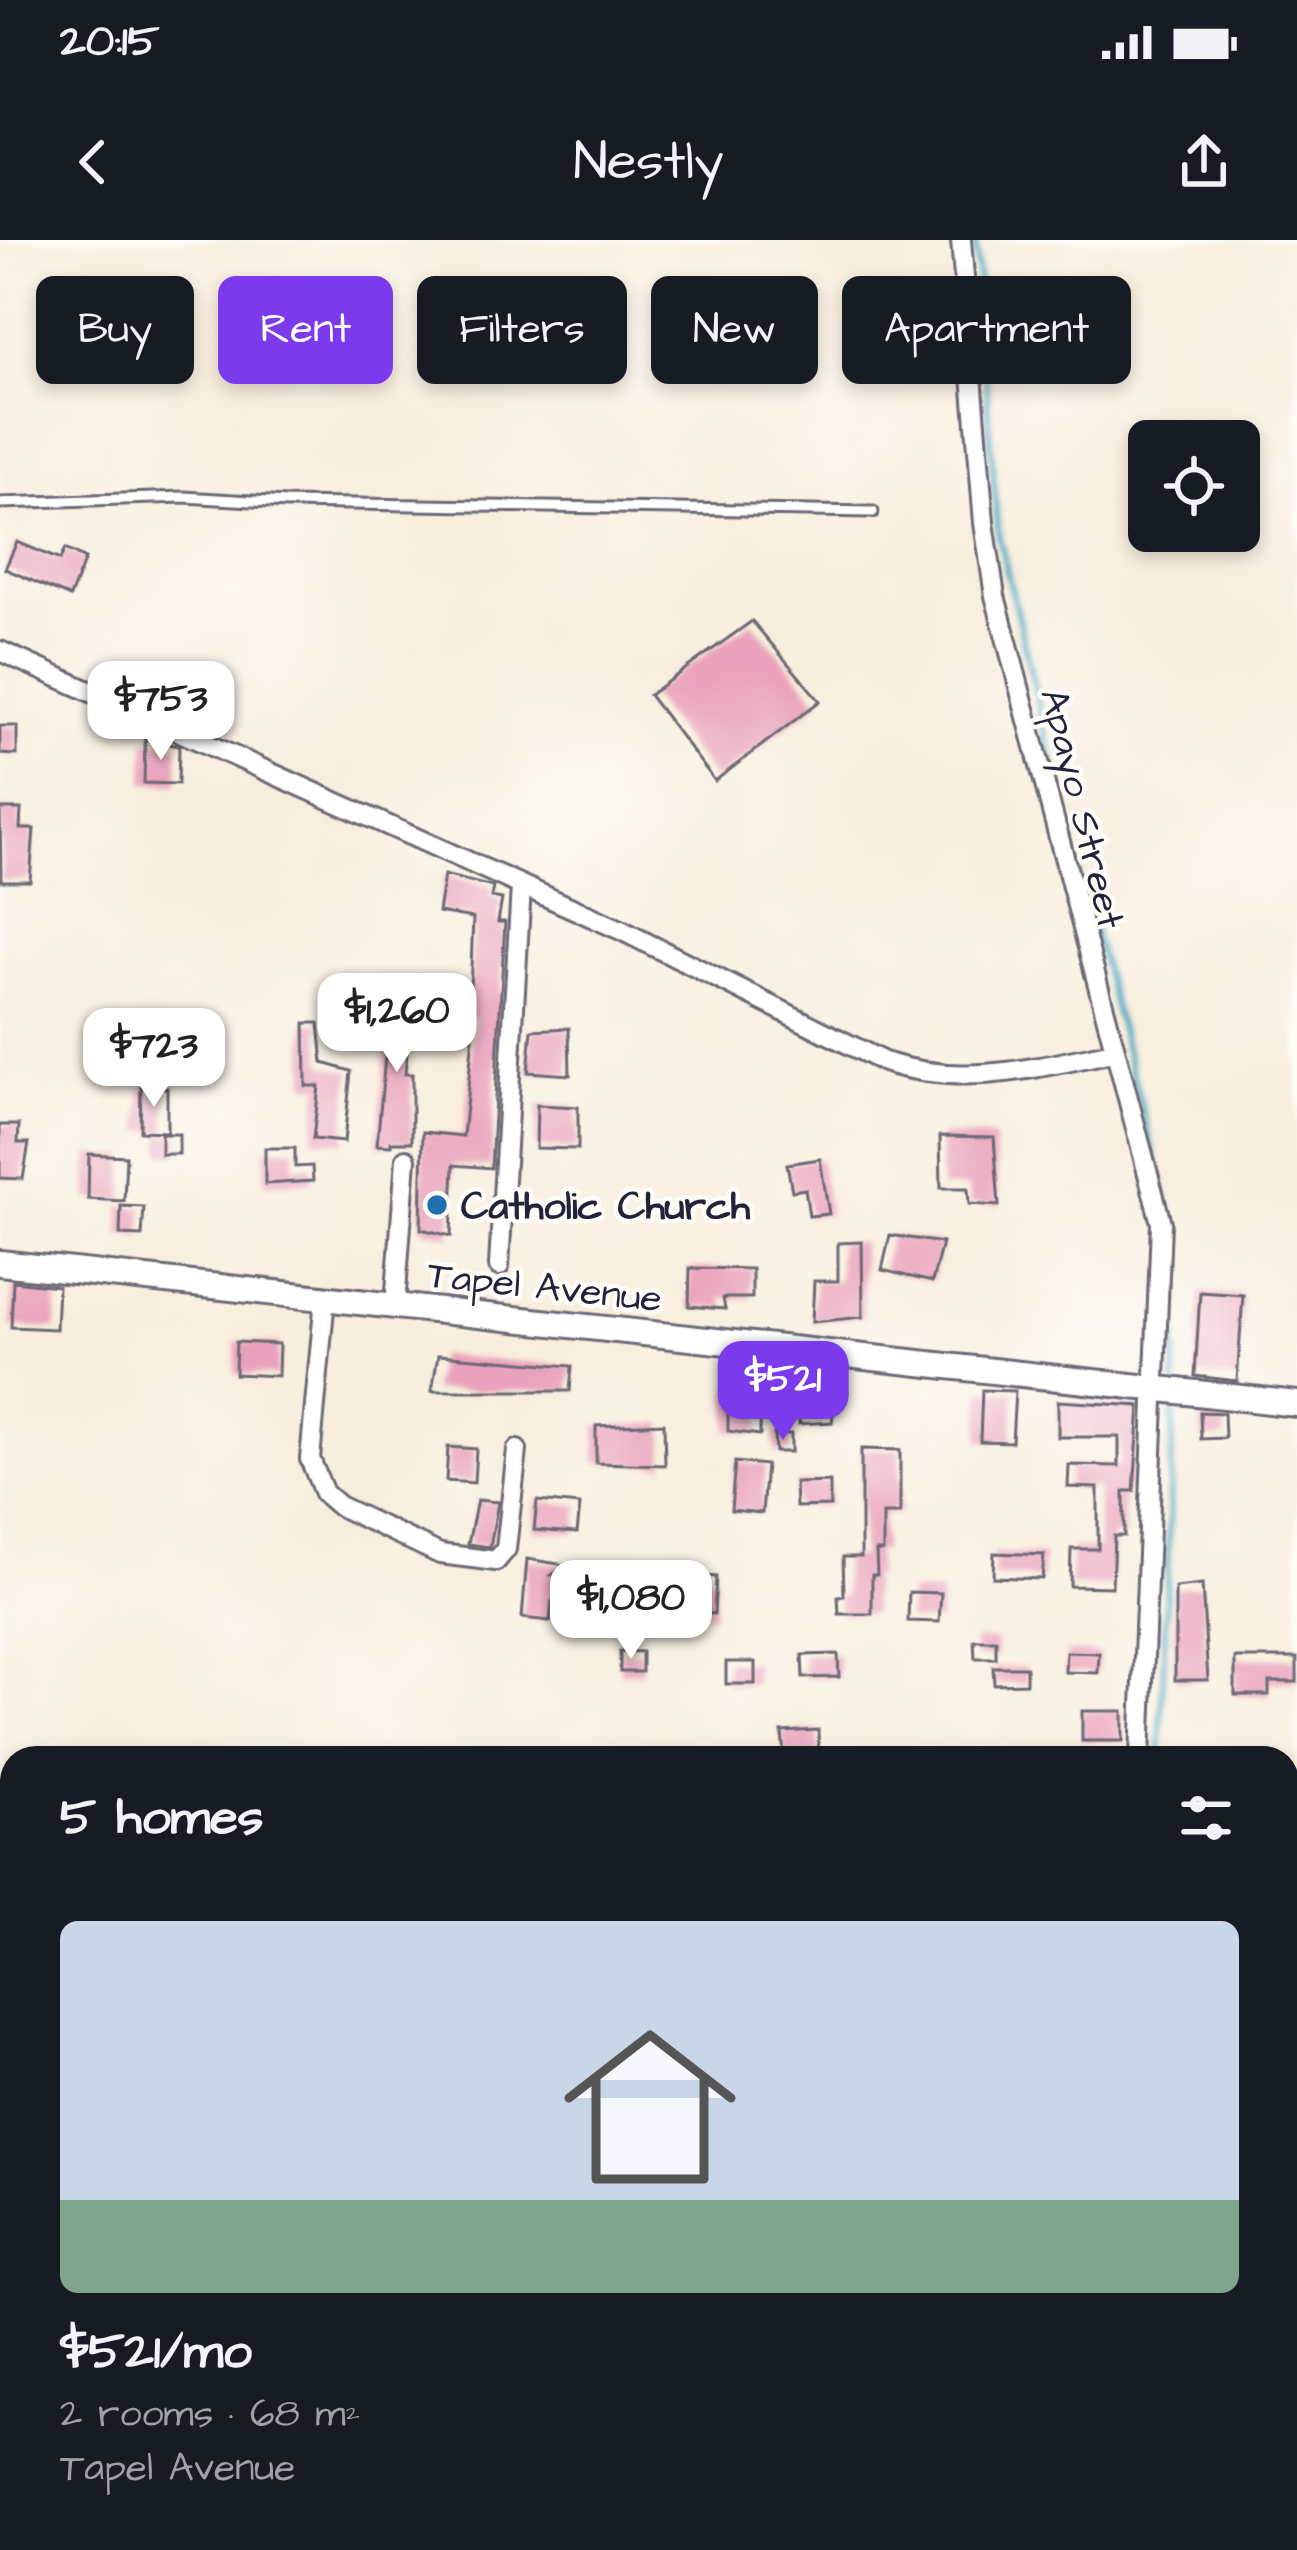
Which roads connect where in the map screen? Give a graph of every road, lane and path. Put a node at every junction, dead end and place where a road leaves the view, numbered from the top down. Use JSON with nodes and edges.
{"nodes":[{"id":1,"x":961,"y":240,"type":"edge"},
{"id":2,"x":0,"y":503,"type":"edge"},
{"id":3,"x":873,"y":512,"type":"dead end"},
{"id":4,"x":0,"y":651,"type":"edge"},
{"id":5,"x":521,"y":887,"type":"junction"},
{"id":6,"x":1113,"y":1052,"type":"junction"},
{"id":7,"x":406,"y":1159,"type":"dead end"},
{"id":8,"x":0,"y":1263,"type":"edge"},
{"id":9,"x":499,"y":1266,"type":"dead end"},
{"id":10,"x":326,"y":1298,"type":"junction"},
{"id":11,"x":395,"y":1305,"type":"junction"},
{"id":12,"x":1158,"y":1387,"type":"junction"},
{"id":13,"x":1297,"y":1404,"type":"edge"},
{"id":14,"x":517,"y":1450,"type":"dead end"},
{"id":15,"x":1141,"y":1746,"type":"edge"}],
"edges":[{"from":1,"to":6,"type":"street","name":"Apayo Street"},
{"from":2,"to":3,"type":"lane"},
{"from":4,"to":5,"type":"street"},
{"from":5,"to":6,"type":"street"},
{"from":5,"to":9,"type":"street"},
{"from":6,"to":12,"type":"street","name":"Apayo Street"},
{"from":7,"to":11,"type":"street"},
{"from":8,"to":10,"type":"street","name":"Tapel Avenue"},
{"from":10,"to":11,"type":"street","name":"Tapel Avenue"},
{"from":10,"to":14,"type":"street"},
{"from":11,"to":12,"type":"street","name":"Tapel Avenue"},
{"from":12,"to":13,"type":"street","name":"Tapel Avenue"},
{"from":12,"to":15,"type":"street","name":"Apayo Street"}]}
